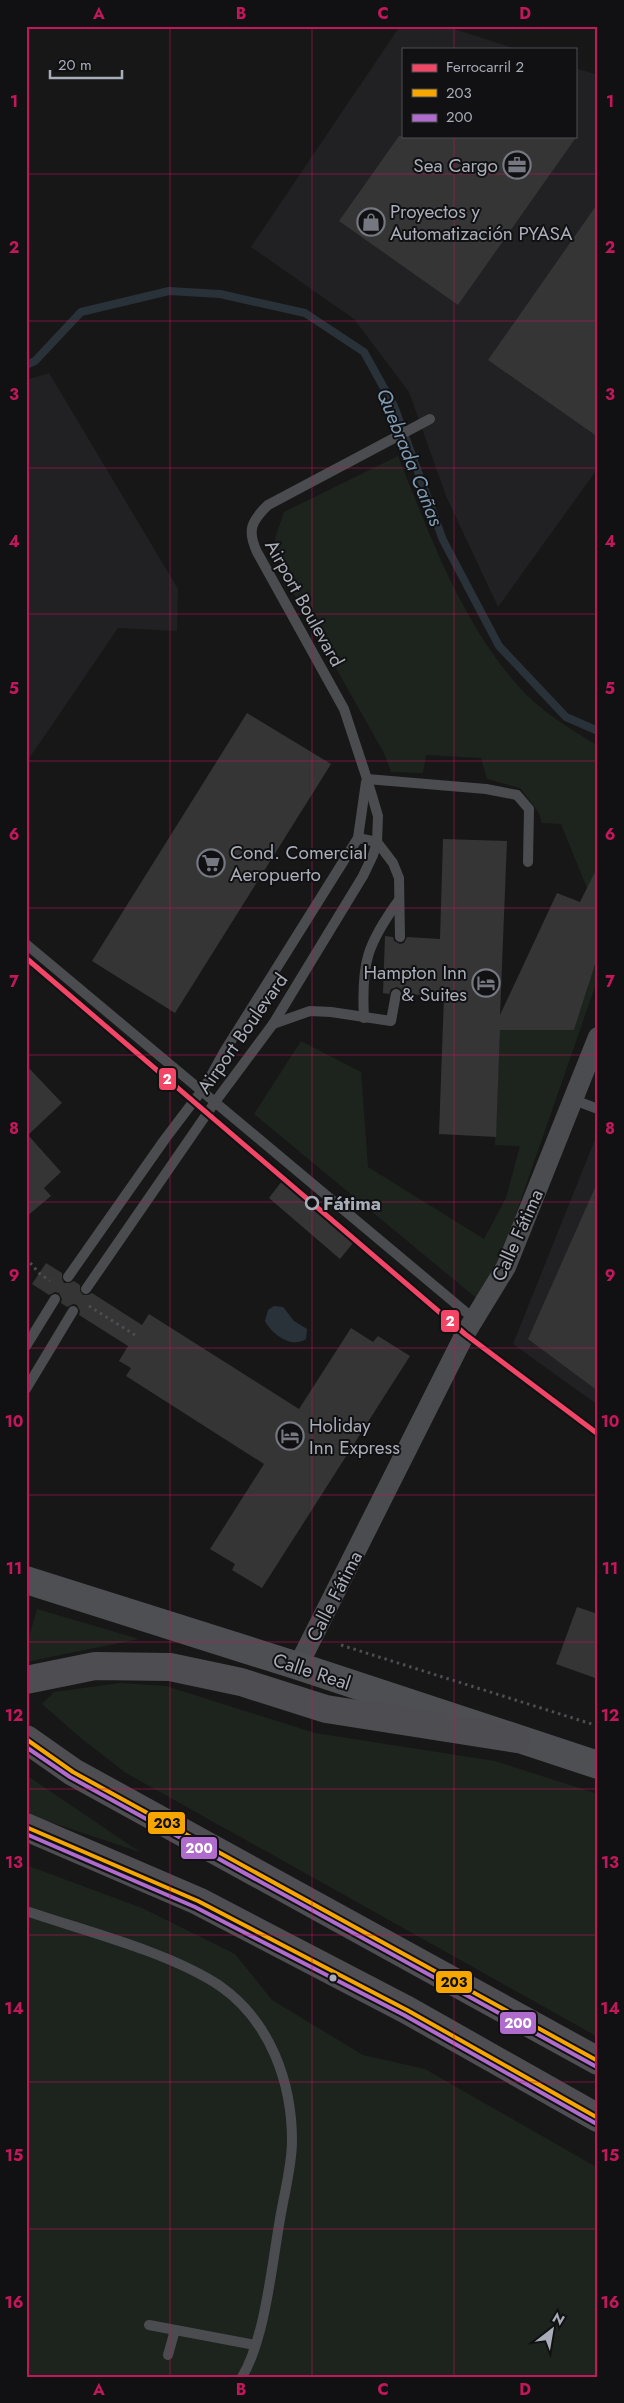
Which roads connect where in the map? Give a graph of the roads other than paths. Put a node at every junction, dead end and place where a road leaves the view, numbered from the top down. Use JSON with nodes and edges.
{"nodes":[{"id":1,"x":430,"y":419,"type":"dead end"},
{"id":2,"x":367,"y":779,"type":"junction"},
{"id":3,"x":358,"y":838,"type":"junction"},
{"id":4,"x":376,"y":842,"type":"junction"},
{"id":5,"x":528,"y":862,"type":"dead end"},
{"id":6,"x":399,"y":900,"type":"junction"},
{"id":7,"x":400,"y":937,"type":"dead end"},
{"id":8,"x":26,"y":944,"type":"edge"},
{"id":9,"x":396,"y":994,"type":"dead end"},
{"id":10,"x":364,"y":1018,"type":"junction"},
{"id":11,"x":273,"y":1024,"type":"junction"},
{"id":12,"x":598,"y":1037,"type":"edge"},
{"id":13,"x":202,"y":1091,"type":"junction"},
{"id":14,"x":574,"y":1100,"type":"junction"},
{"id":15,"x":215,"y":1102,"type":"junction"},
{"id":16,"x":598,"y":1109,"type":"edge"},
{"id":17,"x":68,"y":1278,"type":"dead end"},
{"id":18,"x":86,"y":1289,"type":"dead end"},
{"id":19,"x":55,"y":1299,"type":"dead end"},
{"id":20,"x":73,"y":1311,"type":"dead end"},
{"id":21,"x":474,"y":1319,"type":"junction"},
{"id":22,"x":26,"y":1346,"type":"edge"},
{"id":23,"x":26,"y":1389,"type":"edge"},
{"id":24,"x":26,"y":1580,"type":"edge"},
{"id":25,"x":298,"y":1666,"type":"junction"},
{"id":26,"x":26,"y":1680,"type":"edge"},
{"id":27,"x":26,"y":1739,"type":"edge"},
{"id":28,"x":517,"y":1739,"type":"junction"},
{"id":29,"x":598,"y":1765,"type":"edge"},
{"id":30,"x":26,"y":1827,"type":"edge"},
{"id":31,"x":26,"y":1912,"type":"edge"},
{"id":32,"x":598,"y":2062,"type":"edge"},
{"id":33,"x":598,"y":2120,"type":"edge"},
{"id":34,"x":149,"y":2325,"type":"dead end"},
{"id":35,"x":175,"y":2330,"type":"junction"},
{"id":36,"x":255,"y":2346,"type":"junction"},
{"id":37,"x":168,"y":2355,"type":"dead end"},
{"id":38,"x":242,"y":2377,"type":"edge"}],
"edges":[{"from":1,"to":2,"type":"lane","name":"Airport Boulevard"},
{"from":2,"to":3,"type":"lane","name":"Airport Boulevard"},
{"from":2,"to":4,"type":"lane","name":"Airport Boulevard"},
{"from":2,"to":5,"type":"lane"},
{"from":3,"to":4,"type":"lane"},
{"from":3,"to":13,"type":"lane","name":"Airport Boulevard"},
{"from":4,"to":6,"type":"lane"},
{"from":4,"to":11,"type":"lane","name":"Airport Boulevard"},
{"from":6,"to":7,"type":"lane"},
{"from":6,"to":10,"type":"lane"},
{"from":8,"to":13,"type":"lane"},
{"from":9,"to":10,"type":"lane"},
{"from":10,"to":11,"type":"lane"},
{"from":11,"to":15,"type":"lane","name":"Airport Boulevard"},
{"from":12,"to":14,"type":"street","name":"Calle Fátima"},
{"from":13,"to":15,"type":"lane"},
{"from":13,"to":17,"type":"lane","name":"Airport Boulevard"},
{"from":14,"to":16,"type":"lane"},
{"from":14,"to":21,"type":"street","name":"Calle Fátima"},
{"from":15,"to":18,"type":"lane","name":"Airport Boulevard"},
{"from":15,"to":21,"type":"lane"},
{"from":19,"to":22,"type":"lane"},
{"from":20,"to":23,"type":"lane"},
{"from":21,"to":25,"type":"street","name":"Calle Fátima"},
{"from":24,"to":25,"type":"main road","name":"Calle Real"},
{"from":25,"to":28,"type":"main road","name":"Calle Real"},
{"from":26,"to":28,"type":"highway"},
{"from":27,"to":32,"type":"highway"},
{"from":28,"to":29,"type":"main road","name":"Calle Real"},
{"from":30,"to":33,"type":"highway"},
{"from":31,"to":36,"type":"lane"},
{"from":34,"to":35,"type":"lane"},
{"from":35,"to":36,"type":"lane"},
{"from":35,"to":37,"type":"lane"},
{"from":36,"to":38,"type":"lane"}]}
